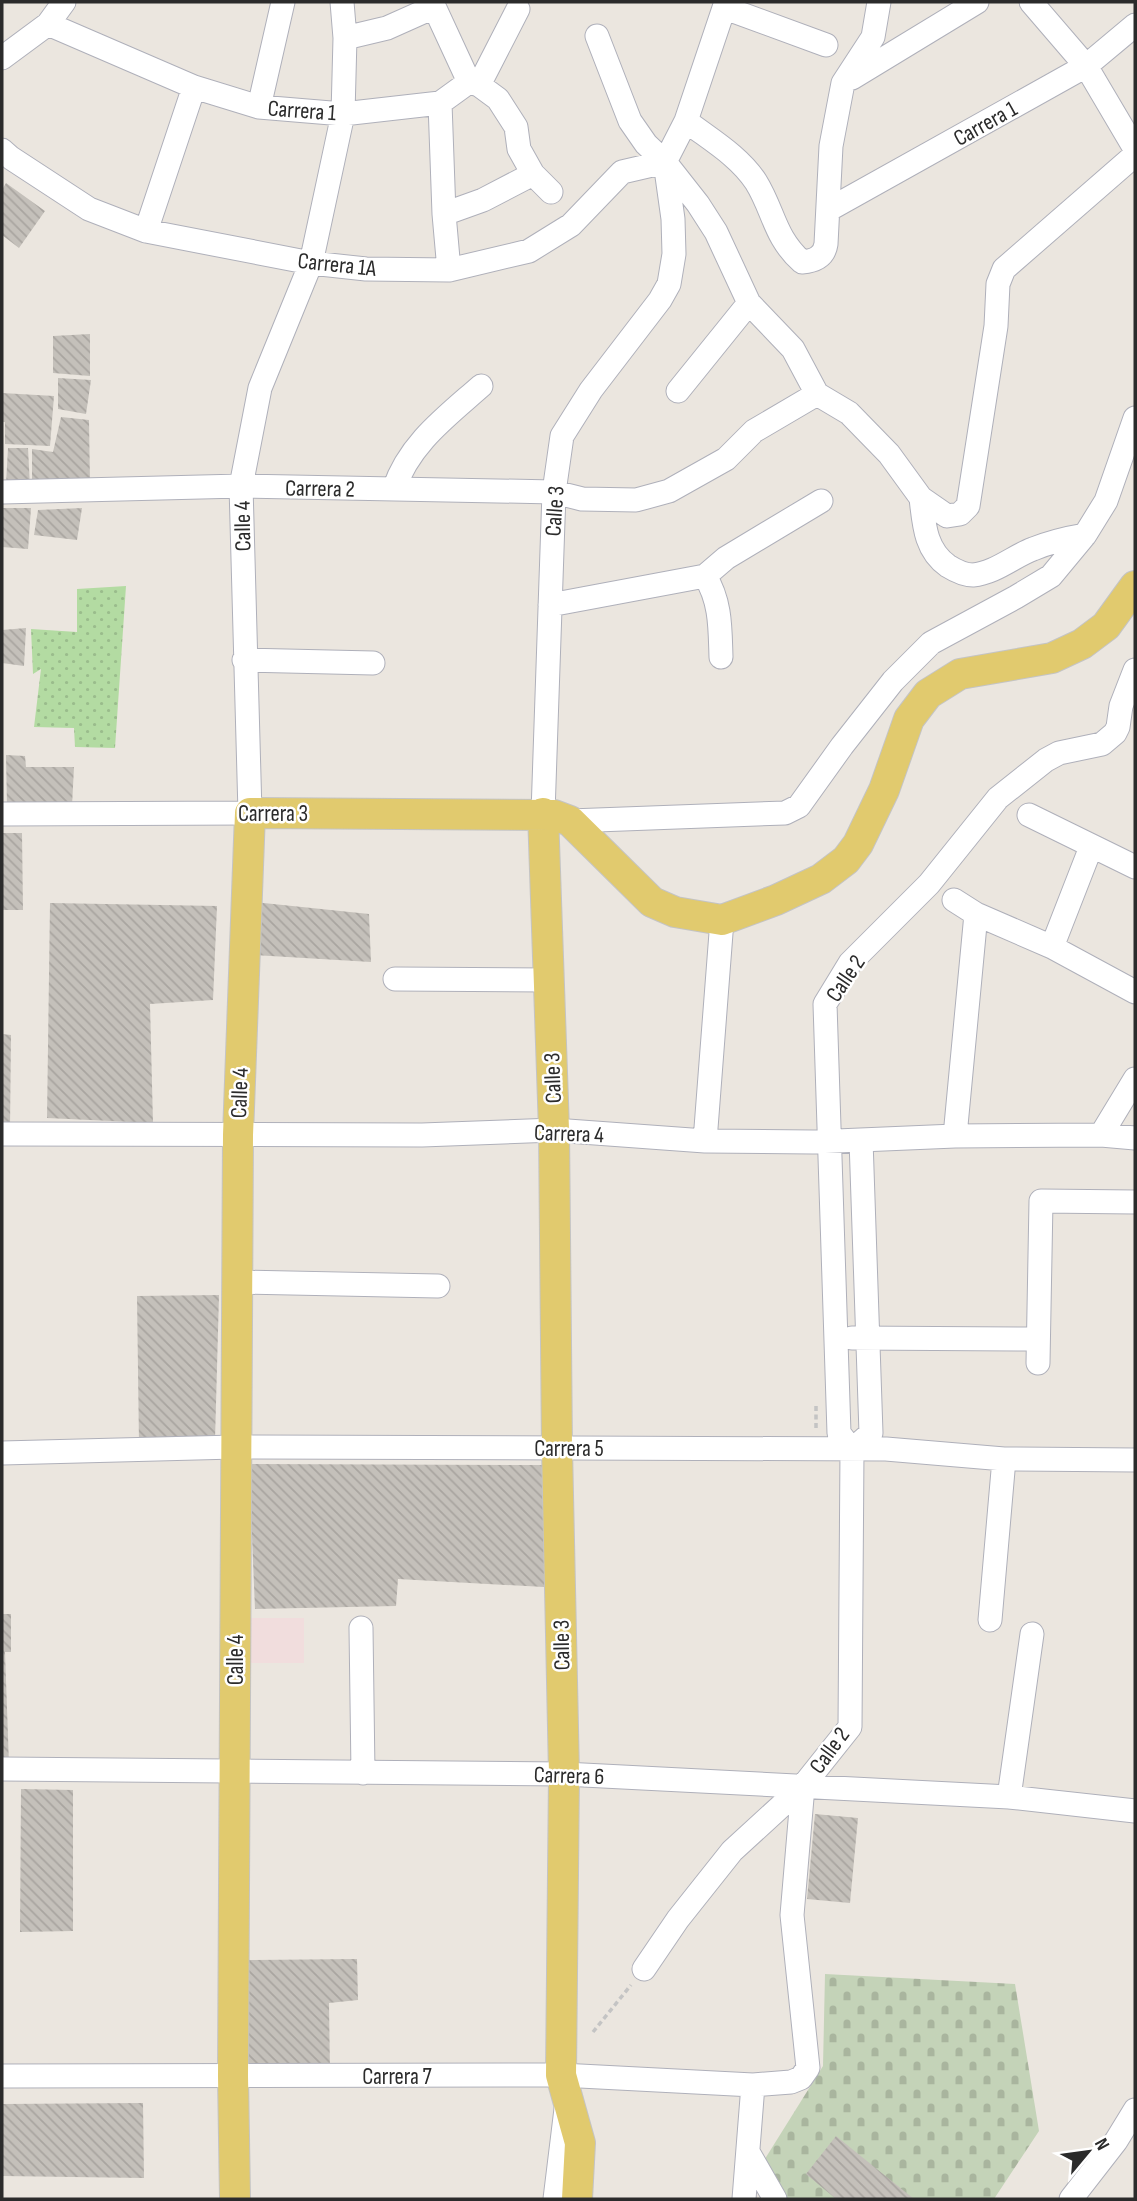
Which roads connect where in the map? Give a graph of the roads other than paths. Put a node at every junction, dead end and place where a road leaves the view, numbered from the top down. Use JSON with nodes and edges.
{"nodes":[{"id":1,"x":64,"y":2,"type":"edge"},
{"id":2,"x":283,"y":2,"type":"edge"},
{"id":3,"x":341,"y":2,"type":"edge"},
{"id":4,"x":880,"y":2,"type":"edge"},
{"id":5,"x":977,"y":2,"type":"edge"},
{"id":6,"x":1031,"y":2,"type":"edge"},
{"id":7,"x":433,"y":4,"type":"edge"},
{"id":8,"x":726,"y":5,"type":"edge"},
{"id":9,"x":518,"y":9,"type":"dead end"},
{"id":10,"x":48,"y":24,"type":"junction"},
{"id":11,"x":1135,"y":24,"type":"edge"},
{"id":12,"x":597,"y":36,"type":"dead end"},
{"id":13,"x":345,"y":38,"type":"junction"},
{"id":14,"x":826,"y":44,"type":"dead end"},
{"id":15,"x":2,"y":58,"type":"edge"},
{"id":16,"x":1086,"y":66,"type":"junction"},
{"id":17,"x":474,"y":83,"type":"junction"},
{"id":18,"x":843,"y":83,"type":"junction"},
{"id":19,"x":194,"y":87,"type":"junction"},
{"id":20,"x":440,"y":103,"type":"junction"},
{"id":21,"x":259,"y":107,"type":"junction"},
{"id":22,"x":343,"y":114,"type":"junction"},
{"id":23,"x":686,"y":121,"type":"junction"},
{"id":24,"x":1135,"y":149,"type":"edge"},
{"id":25,"x":2,"y":150,"type":"edge"},
{"id":26,"x":1135,"y":155,"type":"edge"},
{"id":27,"x":664,"y":162,"type":"junction"},
{"id":28,"x":533,"y":174,"type":"junction"},
{"id":29,"x":551,"y":192,"type":"dead end"},
{"id":30,"x":828,"y":210,"type":"junction"},
{"id":31,"x":444,"y":214,"type":"junction"},
{"id":32,"x":146,"y":231,"type":"junction"},
{"id":33,"x":311,"y":262,"type":"junction"},
{"id":34,"x":449,"y":270,"type":"junction"},
{"id":35,"x":749,"y":303,"type":"junction"},
{"id":36,"x":481,"y":386,"type":"dead end"},
{"id":37,"x":678,"y":391,"type":"dead end"},
{"id":38,"x":817,"y":394,"type":"junction"},
{"id":39,"x":1135,"y":418,"type":"edge"},
{"id":40,"x":241,"y":486,"type":"junction"},
{"id":41,"x":394,"y":489,"type":"junction"},
{"id":42,"x":2,"y":492,"type":"edge"},
{"id":43,"x":554,"y":492,"type":"junction"},
{"id":44,"x":921,"y":498,"type":"junction"},
{"id":45,"x":821,"y":501,"type":"dead end"},
{"id":46,"x":1085,"y":535,"type":"junction"},
{"id":47,"x":705,"y":576,"type":"junction"},
{"id":48,"x":1135,"y":586,"type":"edge"},
{"id":49,"x":550,"y":605,"type":"junction"},
{"id":50,"x":721,"y":657,"type":"dead end"},
{"id":51,"x":244,"y":660,"type":"junction"},
{"id":52,"x":373,"y":663,"type":"dead end"},
{"id":53,"x":1135,"y":670,"type":"edge"},
{"id":54,"x":250,"y":813,"type":"junction"},
{"id":55,"x":2,"y":814,"type":"edge"},
{"id":56,"x":1029,"y":815,"type":"dead end"},
{"id":57,"x":556,"y":817,"type":"junction"},
{"id":58,"x":1091,"y":847,"type":"junction"},
{"id":59,"x":1135,"y":867,"type":"edge"},
{"id":60,"x":954,"y":900,"type":"dead end"},
{"id":61,"x":976,"y":914,"type":"junction"},
{"id":62,"x":722,"y":919,"type":"junction"},
{"id":63,"x":1052,"y":947,"type":"junction"},
{"id":64,"x":395,"y":979,"type":"dead end"},
{"id":65,"x":548,"y":980,"type":"junction"},
{"id":66,"x":1135,"y":992,"type":"edge"},
{"id":67,"x":1135,"y":1079,"type":"edge"},
{"id":68,"x":554,"y":1130,"type":"junction"},
{"id":69,"x":2,"y":1134,"type":"edge"},
{"id":70,"x":237,"y":1135,"type":"junction"},
{"id":71,"x":1101,"y":1135,"type":"junction"},
{"id":72,"x":955,"y":1136,"type":"junction"},
{"id":73,"x":1135,"y":1138,"type":"edge"},
{"id":74,"x":861,"y":1140,"type":"junction"},
{"id":75,"x":705,"y":1141,"type":"junction"},
{"id":76,"x":828,"y":1141,"type":"junction"},
{"id":77,"x":1135,"y":1202,"type":"edge"},
{"id":78,"x":237,"y":1282,"type":"junction"},
{"id":79,"x":438,"y":1286,"type":"dead end"},
{"id":80,"x":867,"y":1337,"type":"junction"},
{"id":81,"x":835,"y":1338,"type":"junction"},
{"id":82,"x":1037,"y":1339,"type":"junction"},
{"id":83,"x":1038,"y":1363,"type":"dead end"},
{"id":84,"x":235,"y":1447,"type":"junction"},
{"id":85,"x":557,"y":1448,"type":"junction"},
{"id":86,"x":852,"y":1450,"type":"junction"},
{"id":87,"x":2,"y":1453,"type":"edge"},
{"id":88,"x":1004,"y":1459,"type":"junction"},
{"id":89,"x":1135,"y":1460,"type":"edge"},
{"id":90,"x":990,"y":1620,"type":"dead end"},
{"id":91,"x":361,"y":1628,"type":"dead end"},
{"id":92,"x":1032,"y":1634,"type":"dead end"},
{"id":93,"x":2,"y":1769,"type":"edge"},
{"id":94,"x":236,"y":1773,"type":"junction"},
{"id":95,"x":363,"y":1773,"type":"junction"},
{"id":96,"x":564,"y":1774,"type":"junction"},
{"id":97,"x":803,"y":1786,"type":"junction"},
{"id":98,"x":1009,"y":1797,"type":"junction"},
{"id":99,"x":1135,"y":1811,"type":"edge"},
{"id":100,"x":645,"y":1969,"type":"road end"},
{"id":101,"x":2,"y":2076,"type":"edge"},
{"id":102,"x":233,"y":2076,"type":"junction"},
{"id":103,"x":791,"y":2082,"type":"joint"},
{"id":104,"x":753,"y":2085,"type":"junction"},
{"id":105,"x":564,"y":2087,"type":"junction"},
{"id":106,"x":1135,"y":2110,"type":"edge"},
{"id":107,"x":1135,"y":2128,"type":"edge"},
{"id":108,"x":1116,"y":2141,"type":"junction"},
{"id":109,"x":748,"y":2152,"type":"junction"},
{"id":110,"x":235,"y":2199,"type":"edge"},
{"id":111,"x":555,"y":2199,"type":"edge"},
{"id":112,"x":577,"y":2199,"type":"edge"},
{"id":113,"x":744,"y":2199,"type":"edge"},
{"id":114,"x":775,"y":2199,"type":"edge"},
{"id":115,"x":1071,"y":2199,"type":"edge"}],
"edges":[{"from":1,"to":10,"type":"street"},
{"from":2,"to":21,"type":"street"},
{"from":3,"to":13,"type":"street","name":"Calle 4"},
{"from":4,"to":18,"type":"street"},
{"from":5,"to":18,"type":"street"},
{"from":6,"to":16,"type":"street"},
{"from":7,"to":13,"type":"street"},
{"from":7,"to":17,"type":"street"},
{"from":8,"to":14,"type":"street"},
{"from":8,"to":23,"type":"street"},
{"from":9,"to":17,"type":"street","name":"Carrera 1"},
{"from":10,"to":15,"type":"street"},
{"from":10,"to":19,"type":"street","name":"Carrera 1"},
{"from":11,"to":16,"type":"street","name":"Carrera 1"},
{"from":12,"to":27,"type":"street"},
{"from":13,"to":22,"type":"street","name":"Calle 4"},
{"from":16,"to":24,"type":"street"},
{"from":16,"to":30,"type":"street","name":"Carrera 1"},
{"from":17,"to":20,"type":"street","name":"Carrera 1"},
{"from":17,"to":28,"type":"street"},
{"from":18,"to":30,"type":"street"},
{"from":19,"to":21,"type":"street","name":"Carrera 1"},
{"from":19,"to":32,"type":"street"},
{"from":20,"to":22,"type":"street","name":"Carrera 1"},
{"from":20,"to":31,"type":"street"},
{"from":21,"to":22,"type":"street","name":"Carrera 1"},
{"from":22,"to":33,"type":"street","name":"Calle 4"},
{"from":23,"to":27,"type":"street"},
{"from":23,"to":30,"type":"street"},
{"from":25,"to":32,"type":"street","name":"Carrera 1A"},
{"from":26,"to":44,"type":"street"},
{"from":27,"to":34,"type":"street","name":"Carrera 1A"},
{"from":27,"to":35,"type":"street"},
{"from":27,"to":43,"type":"street","name":"Calle 3"},
{"from":28,"to":29,"type":"street"},
{"from":28,"to":31,"type":"street"},
{"from":31,"to":34,"type":"street"},
{"from":32,"to":33,"type":"street","name":"Carrera 1A"},
{"from":33,"to":34,"type":"street","name":"Carrera 1A"},
{"from":33,"to":40,"type":"street","name":"Calle 4"},
{"from":35,"to":37,"type":"street"},
{"from":35,"to":38,"type":"street"},
{"from":36,"to":41,"type":"street"},
{"from":38,"to":43,"type":"street","name":"Carrera 2"},
{"from":38,"to":44,"type":"street"},
{"from":39,"to":46,"type":"street"},
{"from":40,"to":41,"type":"street","name":"Carrera 2"},
{"from":40,"to":42,"type":"street","name":"Carrera 2"},
{"from":40,"to":51,"type":"street","name":"Calle 4"},
{"from":41,"to":43,"type":"street","name":"Carrera 2"},
{"from":43,"to":49,"type":"street","name":"Calle 3"},
{"from":44,"to":46,"type":"street"},
{"from":45,"to":47,"type":"street"},
{"from":46,"to":57,"type":"street","name":"Carrera 3"},
{"from":47,"to":49,"type":"street"},
{"from":47,"to":50,"type":"street"},
{"from":48,"to":62,"type":"main road"},
{"from":49,"to":57,"type":"street","name":"Calle 3"},
{"from":51,"to":52,"type":"street"},
{"from":51,"to":54,"type":"street","name":"Calle 4"},
{"from":53,"to":76,"type":"street","name":"Calle 2"},
{"from":54,"to":55,"type":"street","name":"Carrera 3"},
{"from":54,"to":57,"type":"main road","name":"Carrera 3"},
{"from":54,"to":70,"type":"main road","name":"Calle 4"},
{"from":56,"to":58,"type":"street"},
{"from":57,"to":62,"type":"main road"},
{"from":57,"to":65,"type":"main road","name":"Calle 3"},
{"from":58,"to":59,"type":"street"},
{"from":58,"to":63,"type":"street"},
{"from":60,"to":61,"type":"street"},
{"from":61,"to":63,"type":"street"},
{"from":61,"to":72,"type":"street"},
{"from":62,"to":75,"type":"street"},
{"from":63,"to":66,"type":"street"},
{"from":64,"to":65,"type":"street"},
{"from":65,"to":68,"type":"main road","name":"Calle 3"},
{"from":67,"to":71,"type":"street"},
{"from":68,"to":70,"type":"street","name":"Carrera 4"},
{"from":68,"to":75,"type":"street","name":"Carrera 4"},
{"from":68,"to":85,"type":"main road","name":"Calle 3"},
{"from":69,"to":70,"type":"street","name":"Carrera 4"},
{"from":70,"to":78,"type":"main road","name":"Calle 4"},
{"from":71,"to":72,"type":"street","name":"Carrera 4"},
{"from":71,"to":73,"type":"street","name":"Carrera 4"},
{"from":72,"to":74,"type":"street","name":"Carrera 4"},
{"from":74,"to":76,"type":"street","name":"Carrera 4"},
{"from":74,"to":80,"type":"street"},
{"from":75,"to":76,"type":"street","name":"Carrera 4"},
{"from":76,"to":81,"type":"street","name":"Calle 2"},
{"from":77,"to":82,"type":"street"},
{"from":78,"to":79,"type":"street"},
{"from":78,"to":84,"type":"main road","name":"Calle 4"},
{"from":80,"to":81,"type":"street"},
{"from":80,"to":82,"type":"street"},
{"from":80,"to":86,"type":"street"},
{"from":81,"to":86,"type":"street","name":"Calle 2"},
{"from":82,"to":83,"type":"street"},
{"from":84,"to":85,"type":"street","name":"Carrera 5"},
{"from":84,"to":87,"type":"street","name":"Carrera 5"},
{"from":84,"to":94,"type":"main road","name":"Calle 4"},
{"from":85,"to":86,"type":"street","name":"Carrera 5"},
{"from":85,"to":96,"type":"main road","name":"Calle 3"},
{"from":86,"to":88,"type":"street","name":"Carrera 5"},
{"from":86,"to":97,"type":"street","name":"Calle 2"},
{"from":88,"to":89,"type":"street","name":"Carrera 5"},
{"from":88,"to":90,"type":"street"},
{"from":91,"to":95,"type":"street"},
{"from":92,"to":98,"type":"street"},
{"from":93,"to":94,"type":"street","name":"Carrera 6"},
{"from":94,"to":95,"type":"street","name":"Carrera 6"},
{"from":94,"to":102,"type":"main road","name":"Calle 4"},
{"from":95,"to":96,"type":"street","name":"Carrera 6"},
{"from":96,"to":97,"type":"street","name":"Carrera 6"},
{"from":96,"to":105,"type":"main road","name":"Calle 3"},
{"from":97,"to":98,"type":"street","name":"Carrera 6"},
{"from":97,"to":100,"type":"street"},
{"from":97,"to":103,"type":"street","name":"Calle 2"},
{"from":98,"to":99,"type":"street","name":"Carrera 6"},
{"from":101,"to":102,"type":"street","name":"Carrera 7"},
{"from":102,"to":105,"type":"street","name":"Carrera 7"},
{"from":102,"to":110,"type":"main road","name":"Calle 4"},
{"from":103,"to":104,"type":"street","name":"Carrera 7"},
{"from":104,"to":105,"type":"street","name":"Carrera 7"},
{"from":104,"to":109,"type":"street"},
{"from":105,"to":111,"type":"street"},
{"from":105,"to":112,"type":"main road","name":"Calle 3"},
{"from":106,"to":108,"type":"street"},
{"from":107,"to":108,"type":"street"},
{"from":108,"to":115,"type":"street"},
{"from":109,"to":113,"type":"street"},
{"from":109,"to":114,"type":"street"}]}
